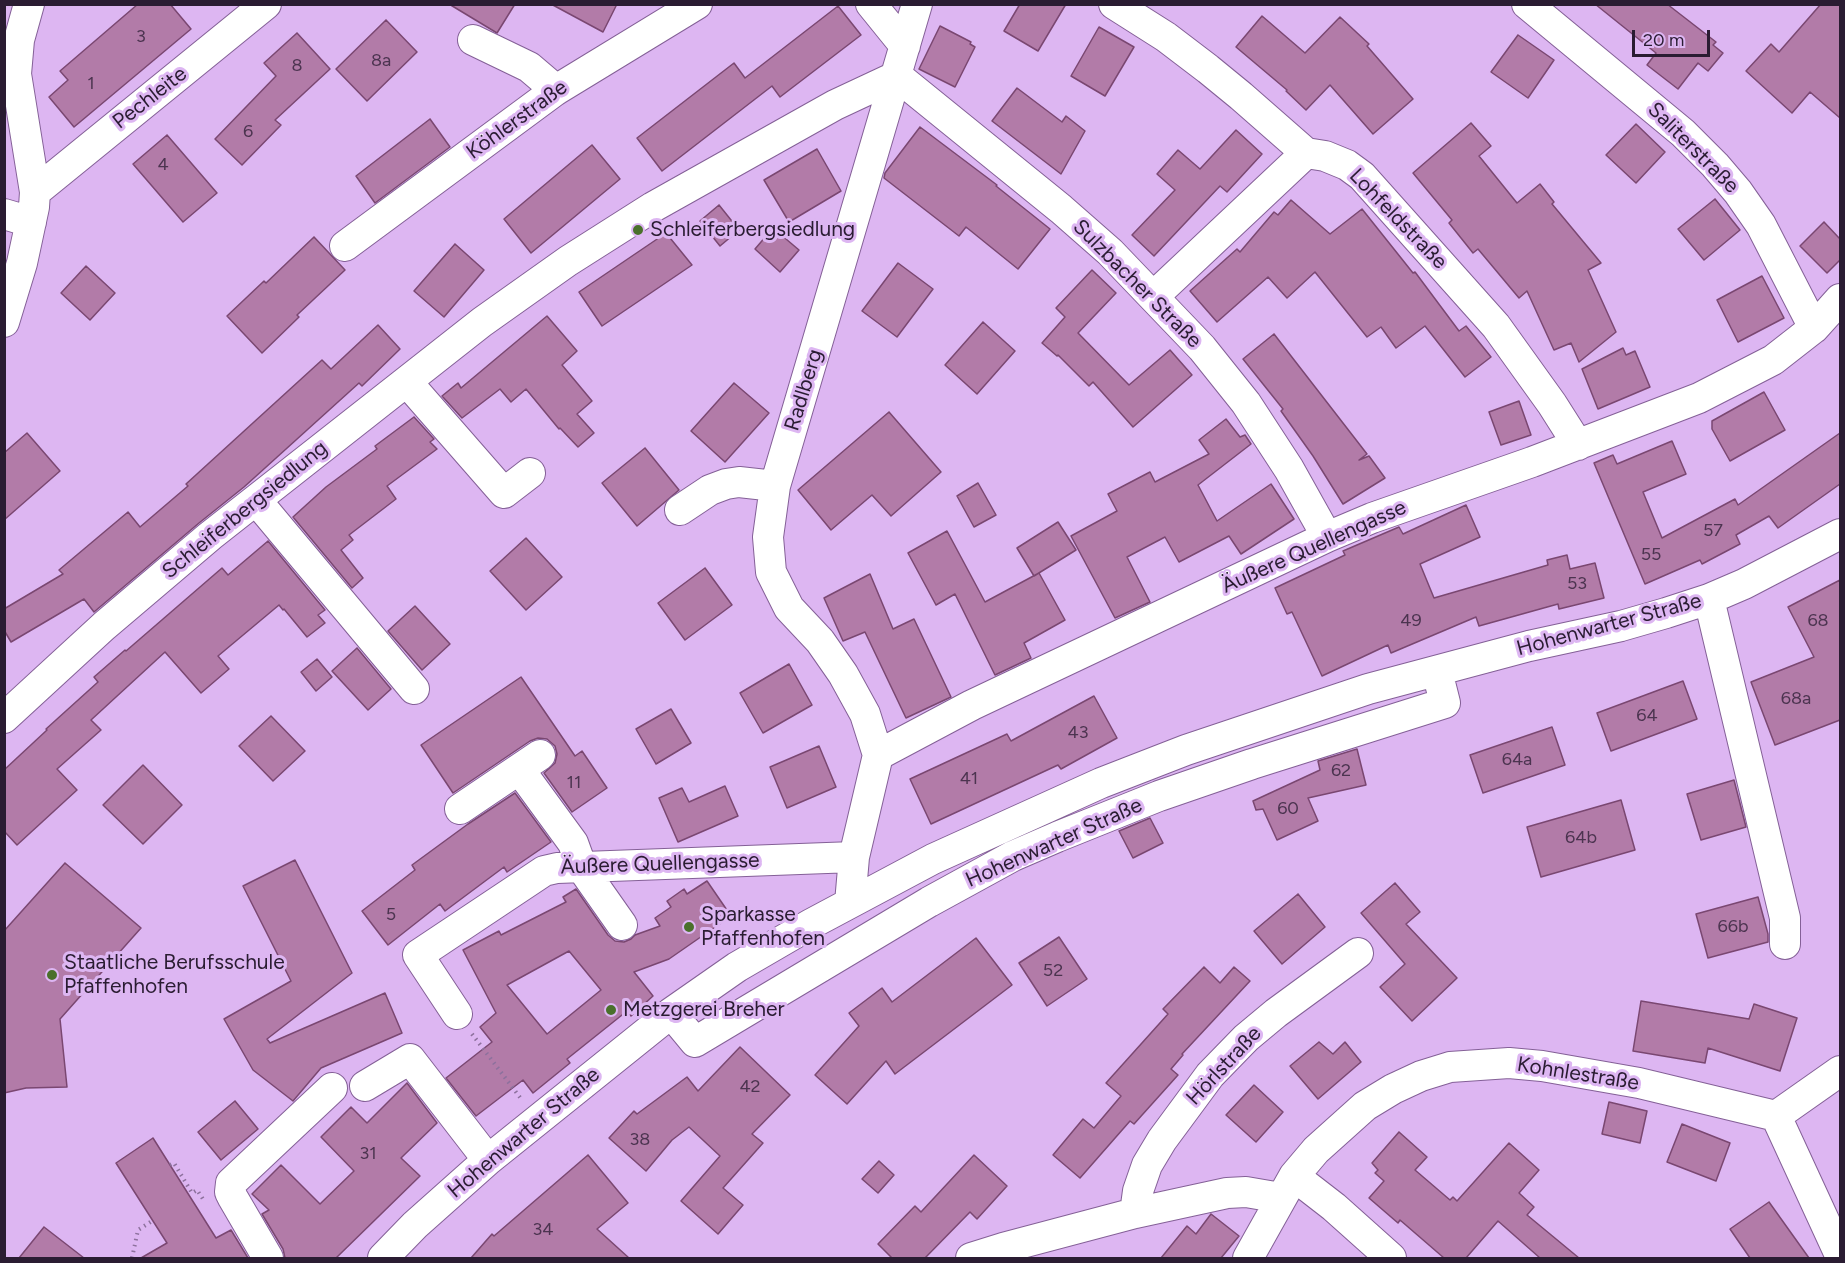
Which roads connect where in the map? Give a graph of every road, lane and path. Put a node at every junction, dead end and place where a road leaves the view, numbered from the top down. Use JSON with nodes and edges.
{"nodes":[{"id":1,"x":29,"y":4,"type":"edge"},
{"id":2,"x":266,"y":4,"type":"edge"},
{"id":3,"x":697,"y":4,"type":"edge"},
{"id":4,"x":872,"y":4,"type":"edge"},
{"id":5,"x":917,"y":4,"type":"edge"},
{"id":6,"x":1114,"y":4,"type":"edge"},
{"id":7,"x":1527,"y":4,"type":"edge"},
{"id":8,"x":473,"y":40,"type":"dead end"},
{"id":9,"x":905,"y":46,"type":"junction"},
{"id":10,"x":10,"y":55,"type":"edge"},
{"id":11,"x":897,"y":76,"type":"junction"},
{"id":12,"x":556,"y":90,"type":"junction"},
{"id":13,"x":1305,"y":153,"type":"junction"},
{"id":14,"x":34,"y":192,"type":"junction"},
{"id":15,"x":18,"y":218,"type":"edge"},
{"id":16,"x":345,"y":246,"type":"dead end"},
{"id":17,"x":1154,"y":296,"type":"junction"},
{"id":18,"x":1840,"y":299,"type":"edge"},
{"id":19,"x":4,"y":321,"type":"edge"},
{"id":20,"x":1814,"y":328,"type":"junction"},
{"id":21,"x":407,"y":382,"type":"junction"},
{"id":22,"x":1578,"y":445,"type":"junction"},
{"id":23,"x":530,"y":473,"type":"dead end"},
{"id":24,"x":775,"y":486,"type":"junction"},
{"id":25,"x":256,"y":500,"type":"junction"},
{"id":26,"x":680,"y":510,"type":"dead end"},
{"id":27,"x":1840,"y":534,"type":"edge"},
{"id":28,"x":1327,"y":537,"type":"junction"},
{"id":29,"x":1708,"y":599,"type":"junction"},
{"id":30,"x":1437,"y":671,"type":"junction"},
{"id":31,"x":414,"y":689,"type":"dead end"},
{"id":32,"x":4,"y":718,"type":"edge"},
{"id":33,"x":878,"y":754,"type":"junction"},
{"id":34,"x":460,"y":809,"type":"dead end"},
{"id":35,"x":854,"y":857,"type":"junction"},
{"id":36,"x":582,"y":868,"type":"junction"},
{"id":37,"x":850,"y":903,"type":"junction"},
{"id":38,"x":622,"y":926,"type":"dead end"},
{"id":39,"x":1785,"y":944,"type":"dead end"},
{"id":40,"x":1358,"y":953,"type":"dead end"},
{"id":41,"x":671,"y":1013,"type":"junction"},
{"id":42,"x":457,"y":1014,"type":"joint"},
{"id":43,"x":1840,"y":1071,"type":"edge"},
{"id":44,"x":365,"y":1086,"type":"dead end"},
{"id":45,"x":332,"y":1088,"type":"dead end"},
{"id":46,"x":1776,"y":1116,"type":"junction"},
{"id":47,"x":537,"y":1120,"type":"junction"},
{"id":48,"x":488,"y":1160,"type":"junction"},
{"id":49,"x":1287,"y":1187,"type":"junction"},
{"id":50,"x":1135,"y":1213,"type":"junction"},
{"id":51,"x":152,"y":1221,"type":"dead end"},
{"id":52,"x":1840,"y":1255,"type":"edge"},
{"id":53,"x":132,"y":1258,"type":"edge"},
{"id":54,"x":268,"y":1258,"type":"edge"},
{"id":55,"x":383,"y":1258,"type":"edge"},
{"id":56,"x":971,"y":1258,"type":"edge"},
{"id":57,"x":1248,"y":1258,"type":"edge"},
{"id":58,"x":1391,"y":1258,"type":"edge"}],
"edges":[{"from":1,"to":10,"type":"street"},
{"from":2,"to":14,"type":"street","name":"Pechleite"},
{"from":3,"to":12,"type":"street","name":"Köhlerstraße"},
{"from":4,"to":9,"type":"street"},
{"from":5,"to":9,"type":"street","name":"Radlberg"},
{"from":6,"to":13,"type":"street","name":"Lohfeldstraße"},
{"from":7,"to":20,"type":"street","name":"Saliterstraße"},
{"from":8,"to":12,"type":"street"},
{"from":9,"to":11,"type":"street","name":"Radlberg"},
{"from":10,"to":14,"type":"street"},
{"from":11,"to":17,"type":"street","name":"Sulzbacher Straße"},
{"from":11,"to":21,"type":"street","name":"Schleiferbergsiedlung"},
{"from":11,"to":24,"type":"street","name":"Radlberg"},
{"from":12,"to":16,"type":"street","name":"Köhlerstraße"},
{"from":13,"to":17,"type":"street"},
{"from":13,"to":22,"type":"street","name":"Lohfeldstraße"},
{"from":14,"to":15,"type":"street"},
{"from":15,"to":19,"type":"street"},
{"from":17,"to":28,"type":"street","name":"Sulzbacher Straße"},
{"from":18,"to":20,"type":"street","name":"Äußere Quellengasse"},
{"from":20,"to":22,"type":"street","name":"Äußere Quellengasse"},
{"from":21,"to":23,"type":"street"},
{"from":21,"to":25,"type":"street","name":"Schleiferbergsiedlung"},
{"from":22,"to":28,"type":"street","name":"Äußere Quellengasse"},
{"from":24,"to":26,"type":"street"},
{"from":24,"to":33,"type":"street","name":"Radlberg"},
{"from":25,"to":31,"type":"street"},
{"from":25,"to":32,"type":"street","name":"Schleiferbergsiedlung"},
{"from":27,"to":29,"type":"street","name":"Hohenwarter Straße"},
{"from":28,"to":33,"type":"street","name":"Äußere Quellengasse"},
{"from":29,"to":30,"type":"street","name":"Hohenwarter Straße"},
{"from":29,"to":39,"type":"street"},
{"from":30,"to":37,"type":"street","name":"Hohenwarter Straße"},
{"from":30,"to":41,"type":"street","name":"Hohenwarter Straße"},
{"from":33,"to":35,"type":"street"},
{"from":34,"to":36,"type":"street"},
{"from":35,"to":36,"type":"street","name":"Äußere Quellengasse"},
{"from":35,"to":37,"type":"street"},
{"from":36,"to":38,"type":"street"},
{"from":36,"to":42,"type":"street","name":"Äußere Quellengasse"},
{"from":37,"to":41,"type":"street","name":"Hohenwarter Straße"},
{"from":40,"to":50,"type":"street","name":"Hörlstraße"},
{"from":41,"to":47,"type":"street","name":"Hohenwarter Straße"},
{"from":42,"to":47,"type":"path"},
{"from":43,"to":46,"type":"street"},
{"from":44,"to":48,"type":"street"},
{"from":45,"to":54,"type":"street"},
{"from":46,"to":49,"type":"street","name":"Kohnlestraße"},
{"from":46,"to":52,"type":"street"},
{"from":47,"to":48,"type":"street","name":"Hohenwarter Straße"},
{"from":48,"to":55,"type":"street","name":"Hohenwarter Straße"},
{"from":49,"to":50,"type":"street"},
{"from":49,"to":57,"type":"street","name":"Kohnlestraße"},
{"from":49,"to":58,"type":"street"},
{"from":50,"to":56,"type":"street"},
{"from":51,"to":53,"type":"path"}]}
